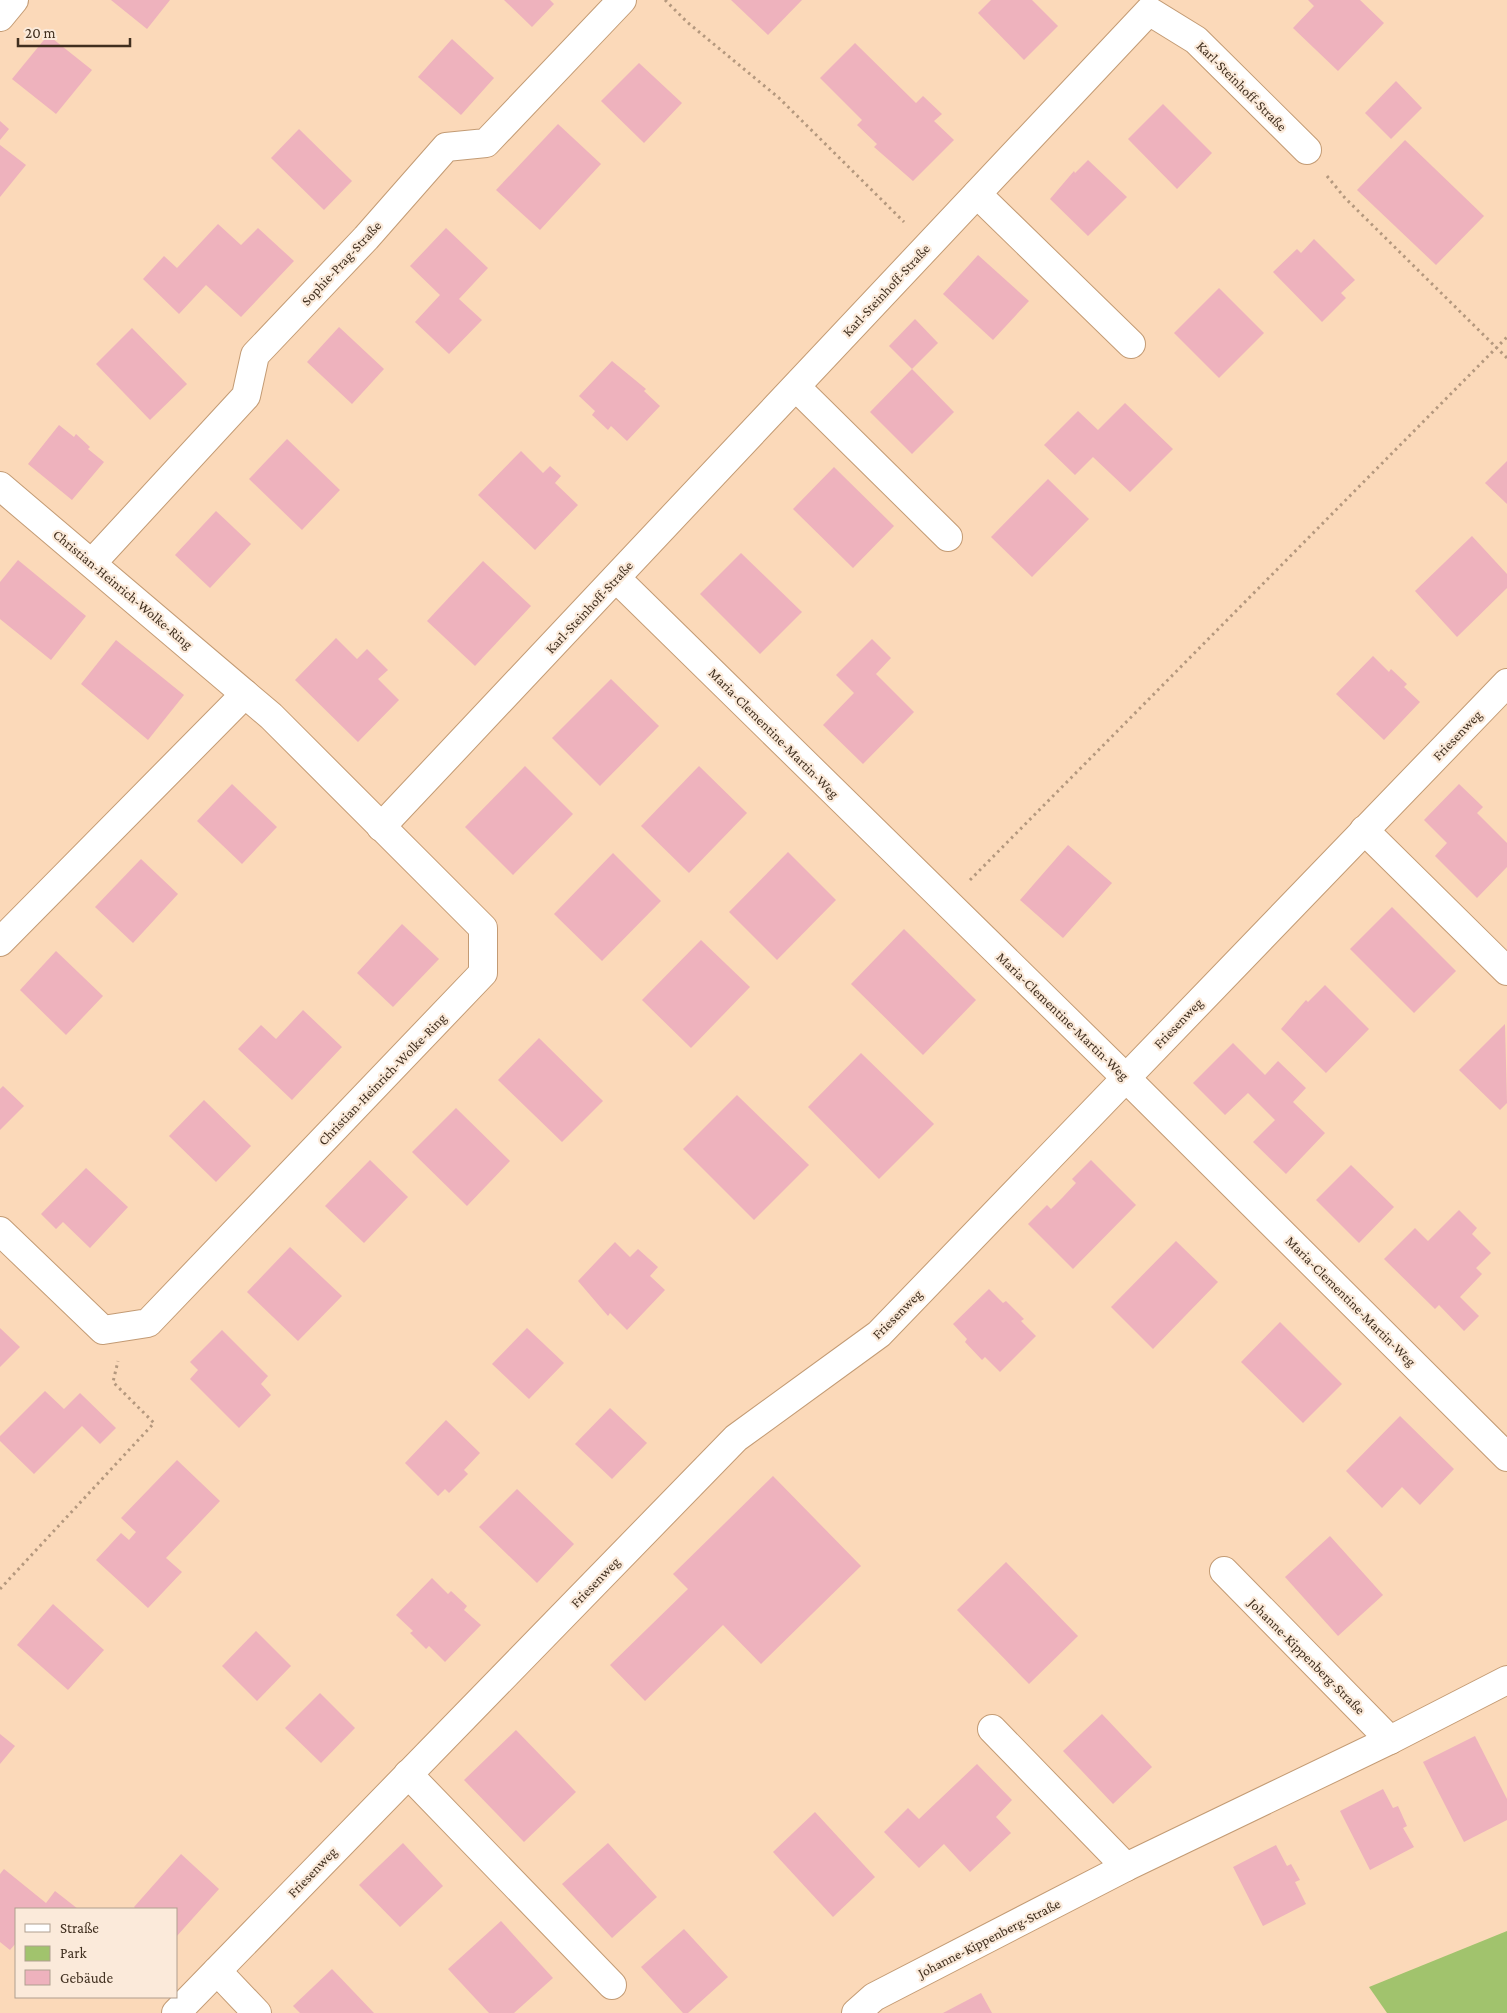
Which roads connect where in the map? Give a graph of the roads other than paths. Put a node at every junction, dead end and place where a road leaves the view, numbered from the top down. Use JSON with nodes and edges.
{"nodes":[{"id":1,"x":14,"y":0,"type":"edge"},
{"id":2,"x":622,"y":0,"type":"edge"},
{"id":3,"x":1144,"y":5,"type":"edge"},
{"id":4,"x":0,"y":17,"type":"edge"},
{"id":5,"x":1306,"y":150,"type":"road end"},
{"id":6,"x":977,"y":194,"type":"junction"},
{"id":7,"x":1131,"y":344,"type":"dead end"},
{"id":8,"x":796,"y":387,"type":"junction"},
{"id":9,"x":0,"y":486,"type":"edge"},
{"id":10,"x":948,"y":538,"type":"dead end"},
{"id":11,"x":92,"y":563,"type":"junction"},
{"id":12,"x":616,"y":578,"type":"junction"},
{"id":13,"x":1507,"y":683,"type":"edge"},
{"id":14,"x":245,"y":694,"type":"junction"},
{"id":15,"x":381,"y":827,"type":"junction"},
{"id":16,"x":1364,"y":830,"type":"junction"},
{"id":17,"x":0,"y":942,"type":"edge"},
{"id":18,"x":1507,"y":971,"type":"edge"},
{"id":19,"x":1126,"y":1078,"type":"junction"},
{"id":20,"x":0,"y":1230,"type":"edge"},
{"id":21,"x":1507,"y":1457,"type":"edge"},
{"id":22,"x":1224,"y":1572,"type":"dead end"},
{"id":23,"x":1507,"y":1680,"type":"edge"},
{"id":24,"x":992,"y":1728,"type":"dead end"},
{"id":25,"x":1390,"y":1740,"type":"junction"},
{"id":26,"x":408,"y":1774,"type":"junction"},
{"id":27,"x":1126,"y":1868,"type":"junction"},
{"id":28,"x":217,"y":1971,"type":"junction"},
{"id":29,"x":612,"y":1985,"type":"dead end"},
{"id":30,"x":176,"y":2013,"type":"edge"},
{"id":31,"x":257,"y":2013,"type":"edge"},
{"id":32,"x":856,"y":2013,"type":"edge"}],
"edges":[{"from":1,"to":4,"type":"street"},
{"from":2,"to":11,"type":"street","name":"Sophie-Prag-Straße"},
{"from":3,"to":5,"type":"street","name":"Karl-Steinhoff-Straße"},
{"from":3,"to":6,"type":"street","name":"Karl-Steinhoff-Straße"},
{"from":6,"to":7,"type":"street"},
{"from":6,"to":8,"type":"street","name":"Karl-Steinhoff-Straße"},
{"from":8,"to":10,"type":"street"},
{"from":8,"to":12,"type":"street","name":"Karl-Steinhoff-Straße"},
{"from":9,"to":11,"type":"street","name":"Christian-Heinrich-Wolke-Ring"},
{"from":11,"to":14,"type":"street","name":"Christian-Heinrich-Wolke-Ring"},
{"from":12,"to":15,"type":"street","name":"Karl-Steinhoff-Straße"},
{"from":12,"to":19,"type":"street","name":"Maria-Clementine-Martin-Weg"},
{"from":13,"to":16,"type":"street","name":"Friesenweg"},
{"from":14,"to":15,"type":"street","name":"Christian-Heinrich-Wolke-Ring"},
{"from":14,"to":17,"type":"street"},
{"from":15,"to":20,"type":"street","name":"Christian-Heinrich-Wolke-Ring"},
{"from":16,"to":18,"type":"street"},
{"from":16,"to":19,"type":"street","name":"Friesenweg"},
{"from":19,"to":21,"type":"street","name":"Maria-Clementine-Martin-Weg"},
{"from":19,"to":26,"type":"street","name":"Friesenweg"},
{"from":22,"to":25,"type":"street","name":"Johanne-Kippenberg-Straße"},
{"from":23,"to":25,"type":"street","name":"Johanne-Kippenberg-Straße"},
{"from":24,"to":27,"type":"street"},
{"from":25,"to":27,"type":"street","name":"Johanne-Kippenberg-Straße"},
{"from":26,"to":28,"type":"street","name":"Friesenweg"},
{"from":26,"to":29,"type":"street"},
{"from":27,"to":32,"type":"street","name":"Johanne-Kippenberg-Straße"},
{"from":28,"to":30,"type":"street","name":"Friesenweg"},
{"from":28,"to":31,"type":"street"}]}
